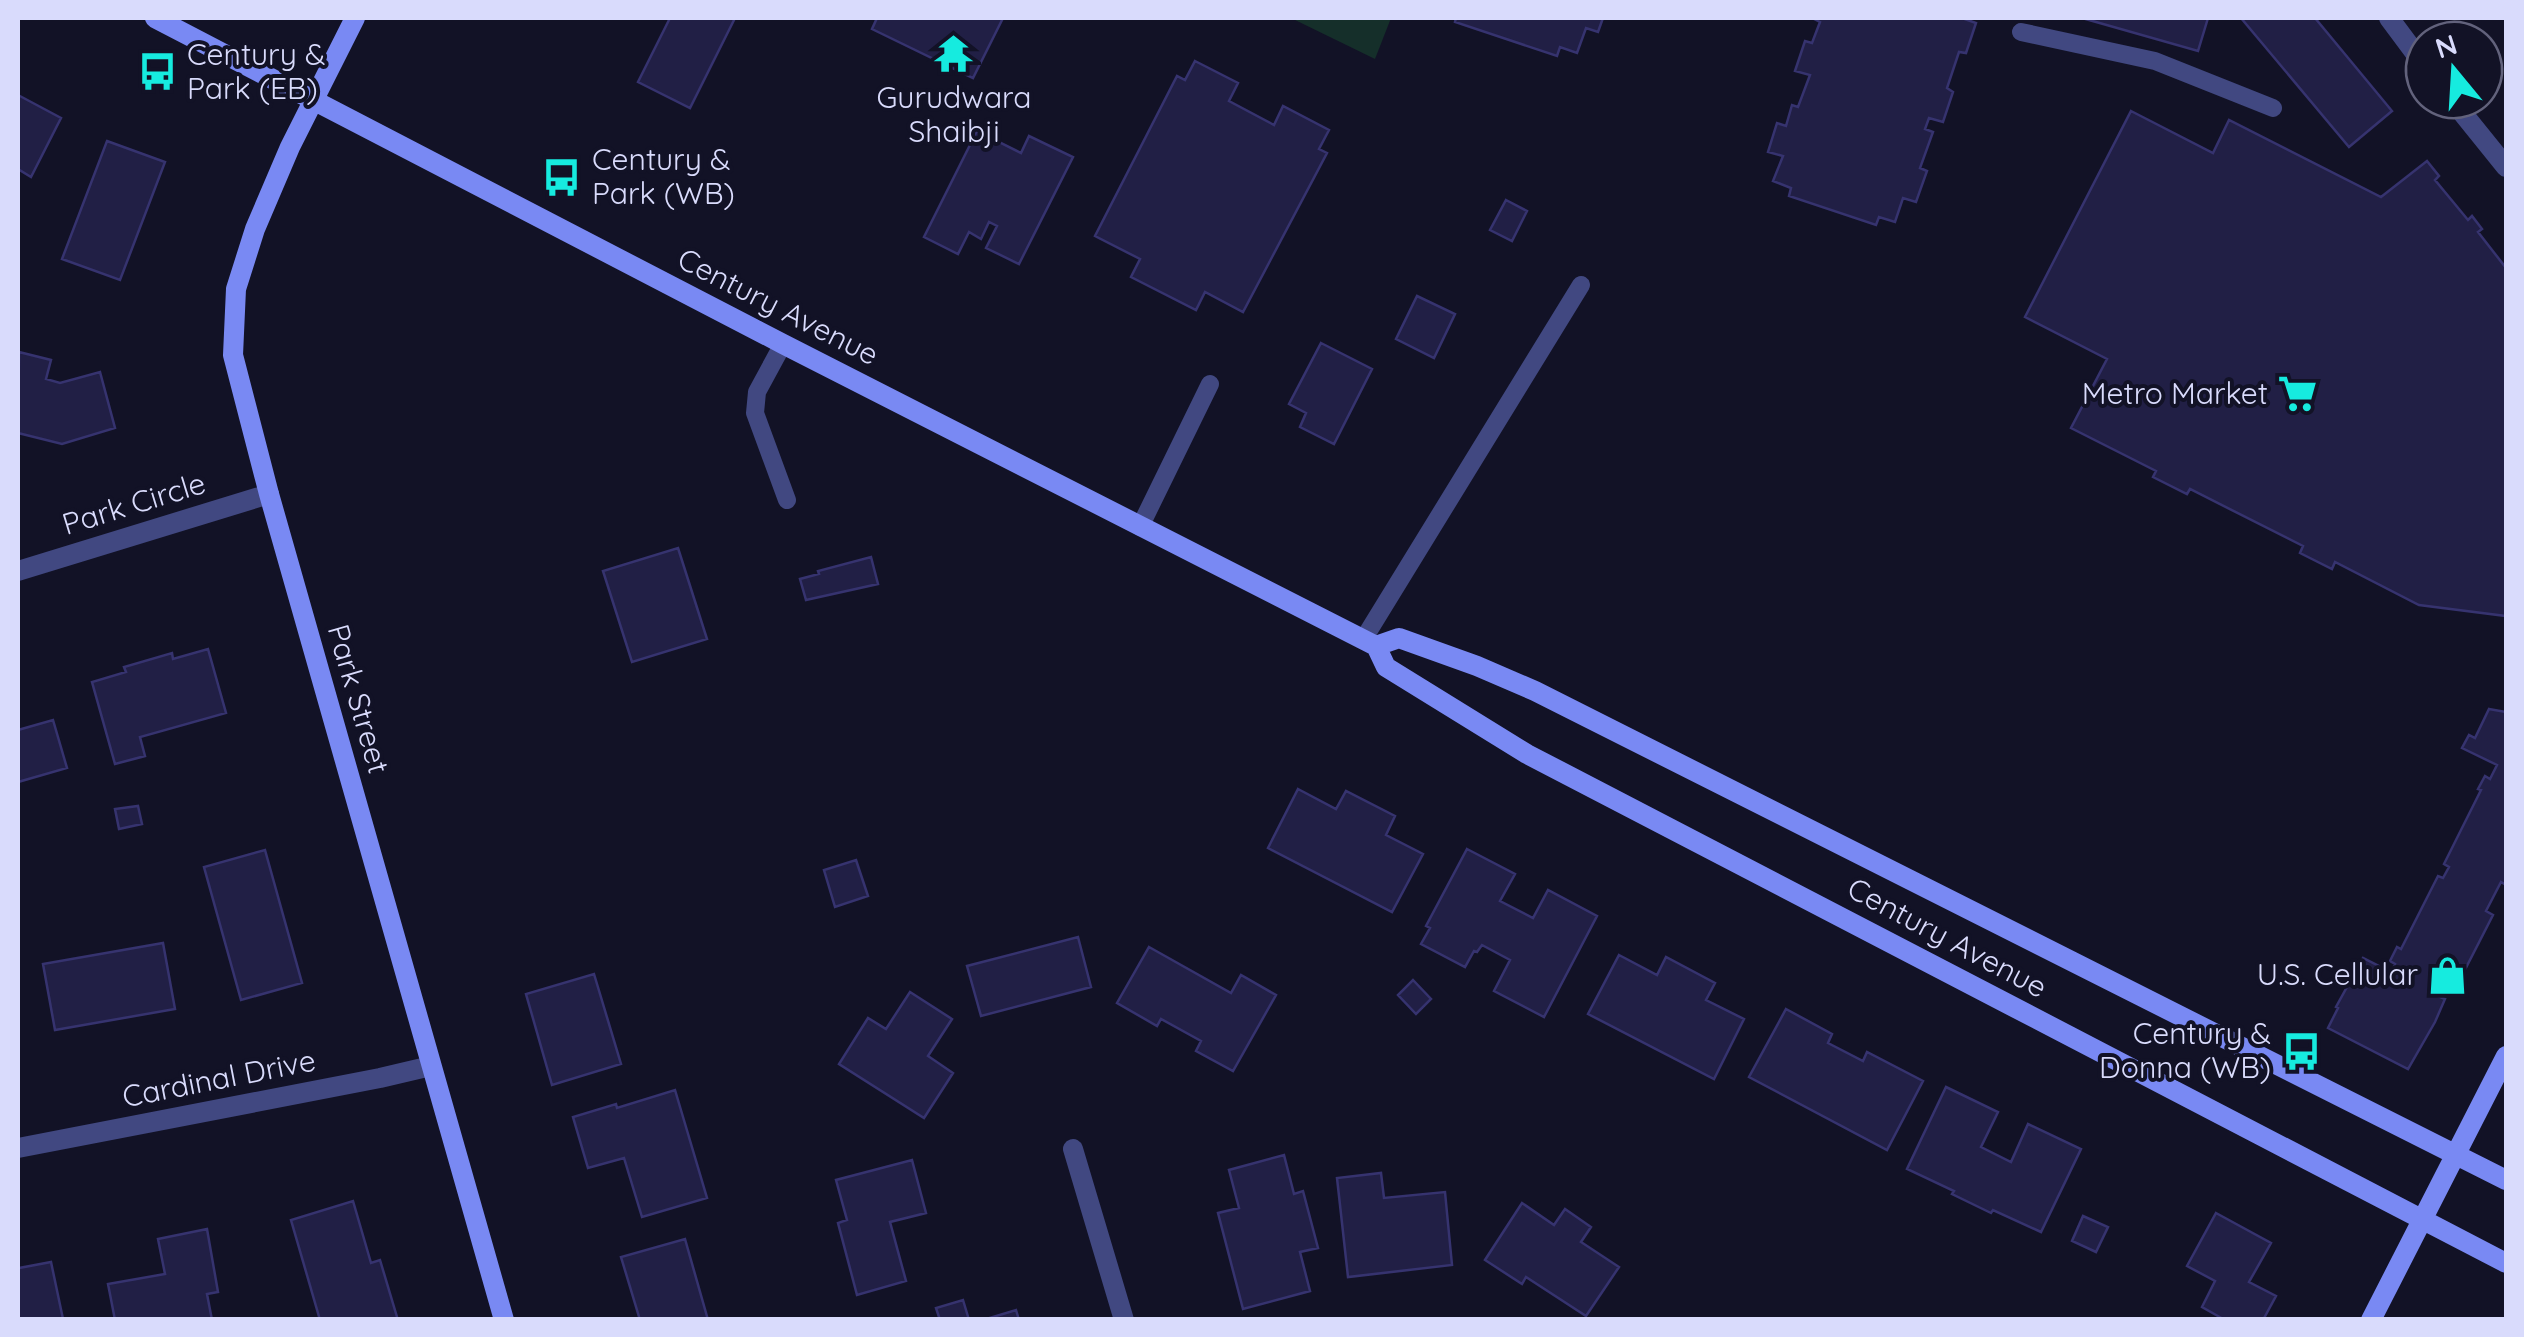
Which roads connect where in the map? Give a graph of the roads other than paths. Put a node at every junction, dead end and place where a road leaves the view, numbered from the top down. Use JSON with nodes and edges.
{"nodes":[{"id":1,"x":155,"y":18,"type":"edge"},
{"id":2,"x":355,"y":18,"type":"edge"},
{"id":3,"x":2021,"y":32,"type":"dead end"},
{"id":4,"x":313,"y":100,"type":"junction"},
{"id":5,"x":2273,"y":108,"type":"dead end"},
{"id":6,"x":2468,"y":120,"type":"edge"},
{"id":7,"x":2506,"y":167,"type":"edge"},
{"id":8,"x":1581,"y":285,"type":"dead end"},
{"id":9,"x":783,"y":344,"type":"junction"},
{"id":10,"x":1210,"y":384,"type":"dead end"},
{"id":11,"x":269,"y":494,"type":"junction"},
{"id":12,"x":787,"y":500,"type":"dead end"},
{"id":13,"x":1140,"y":527,"type":"junction"},
{"id":14,"x":18,"y":571,"type":"edge"},
{"id":15,"x":1369,"y":643,"type":"junction"},
{"id":16,"x":2506,"y":1056,"type":"edge"},
{"id":17,"x":431,"y":1066,"type":"junction"},
{"id":18,"x":18,"y":1148,"type":"edge"},
{"id":19,"x":1074,"y":1149,"type":"dead end"},
{"id":20,"x":2457,"y":1153,"type":"junction"},
{"id":21,"x":2506,"y":1180,"type":"edge"},
{"id":22,"x":2422,"y":1219,"type":"junction"},
{"id":23,"x":2506,"y":1263,"type":"edge"},
{"id":24,"x":504,"y":1320,"type":"edge"},
{"id":25,"x":1124,"y":1320,"type":"edge"},
{"id":26,"x":2371,"y":1320,"type":"edge"}],
"edges":[{"from":1,"to":4,"type":"main road","name":"Century Avenue"},
{"from":2,"to":4,"type":"main road","name":"Park Street"},
{"from":3,"to":5,"type":"lane"},
{"from":4,"to":9,"type":"main road","name":"Century Avenue"},
{"from":4,"to":11,"type":"main road","name":"Park Street"},
{"from":6,"to":7,"type":"street"},
{"from":8,"to":15,"type":"lane"},
{"from":9,"to":12,"type":"lane"},
{"from":9,"to":13,"type":"main road","name":"Century Avenue"},
{"from":10,"to":13,"type":"lane"},
{"from":11,"to":14,"type":"street","name":"Park Circle"},
{"from":11,"to":17,"type":"main road","name":"Park Street"},
{"from":13,"to":15,"type":"main road","name":"Century Avenue"},
{"from":15,"to":20,"type":"main road","name":"Century Avenue"},
{"from":15,"to":22,"type":"main road","name":"Century Avenue"},
{"from":16,"to":20,"type":"main road"},
{"from":17,"to":18,"type":"street","name":"Cardinal Drive"},
{"from":17,"to":24,"type":"main road","name":"Park Street"},
{"from":19,"to":25,"type":"street"},
{"from":20,"to":21,"type":"main road","name":"Century Avenue"},
{"from":20,"to":22,"type":"main road"},
{"from":22,"to":23,"type":"main road","name":"Century Avenue"},
{"from":22,"to":26,"type":"main road"}]}
